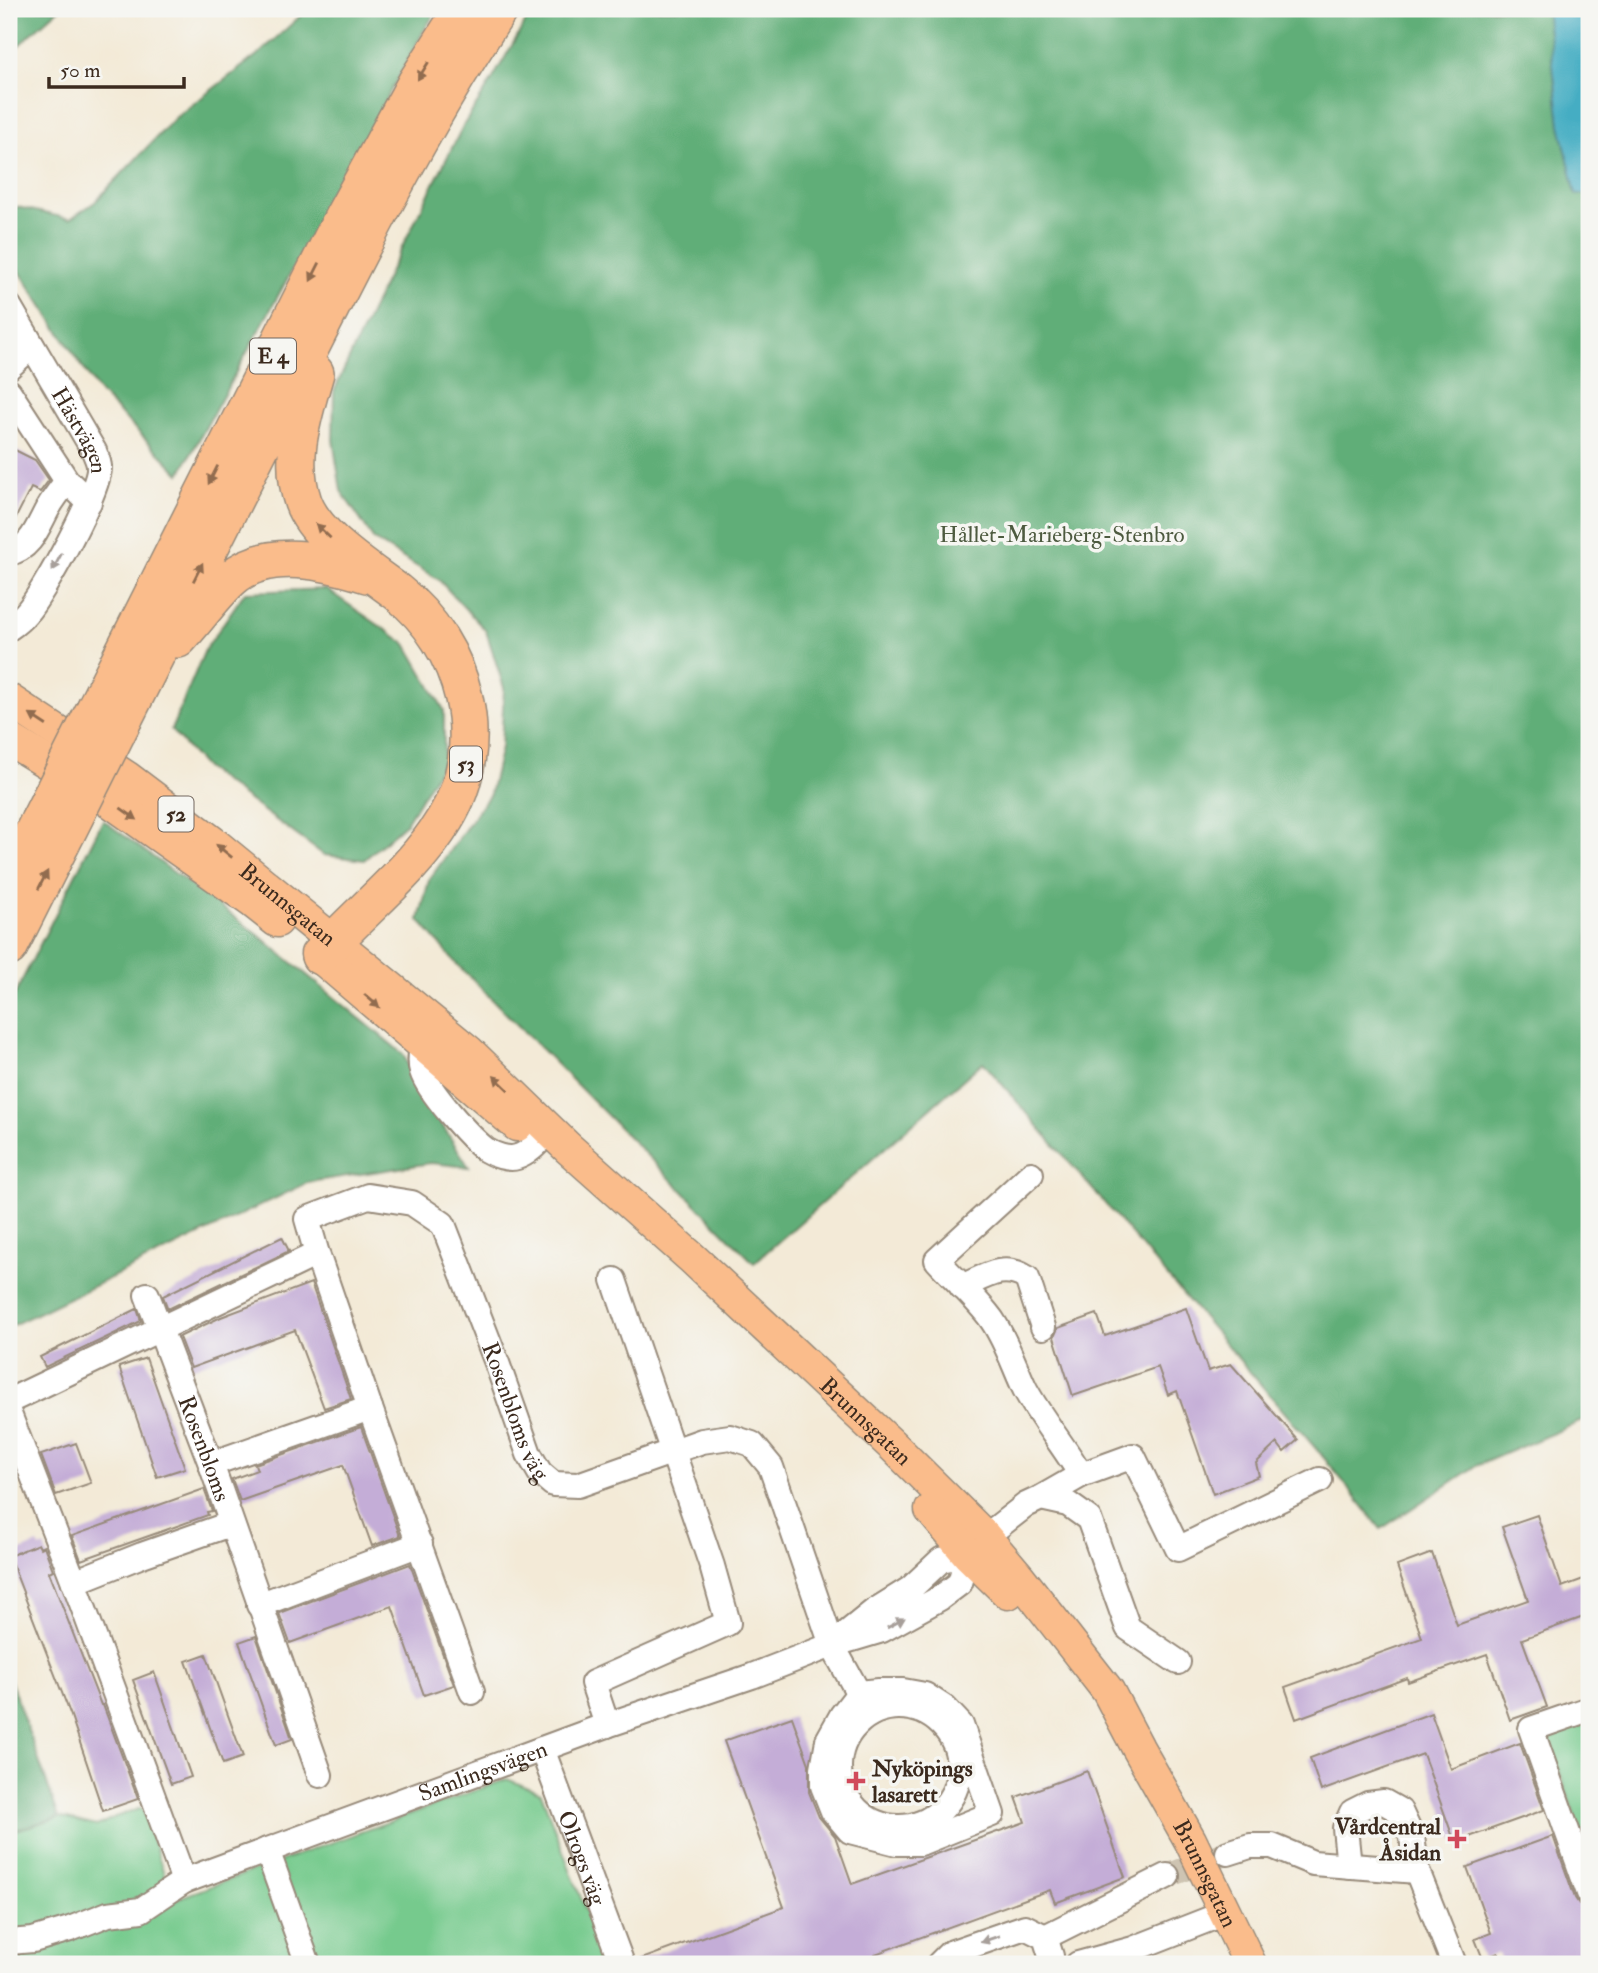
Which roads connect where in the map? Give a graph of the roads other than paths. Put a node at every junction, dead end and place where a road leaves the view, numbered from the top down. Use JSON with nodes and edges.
{"nodes":[{"id":1,"x":463,"y":9,"type":"edge"},
{"id":2,"x":499,"y":9,"type":"edge"},
{"id":3,"x":335,"y":298,"type":"junction"},
{"id":4,"x":9,"y":306,"type":"edge"},
{"id":5,"x":32,"y":346,"type":"junction"},
{"id":6,"x":9,"y":367,"type":"edge"},
{"id":7,"x":10,"y":396,"type":"edge"},
{"id":8,"x":67,"y":481,"type":"junction"},
{"id":9,"x":89,"y":502,"type":"junction"},
{"id":10,"x":9,"y":553,"type":"edge"},
{"id":11,"x":374,"y":576,"type":"junction"},
{"id":12,"x":9,"y":628,"type":"edge"},
{"id":13,"x":145,"y":677,"type":"junction"},
{"id":14,"x":9,"y":700,"type":"edge"},
{"id":15,"x":111,"y":712,"type":"junction"},
{"id":16,"x":9,"y":739,"type":"edge"},
{"id":17,"x":52,"y":827,"type":"junction"},
{"id":18,"x":9,"y":882,"type":"edge"},
{"id":19,"x":9,"y":947,"type":"edge"},
{"id":20,"x":327,"y":948,"type":"junction"},
{"id":21,"x":544,"y":1136,"type":"junction"},
{"id":22,"x":1031,"y":1174,"type":"dead end"},
{"id":23,"x":317,"y":1254,"type":"junction"},
{"id":24,"x":614,"y":1280,"type":"dead end"},
{"id":25,"x":962,"y":1287,"type":"junction"},
{"id":26,"x":147,"y":1295,"type":"dead end"},
{"id":27,"x":1043,"y":1327,"type":"dead end"},
{"id":28,"x":160,"y":1329,"type":"junction"},
{"id":29,"x":9,"y":1401,"type":"edge"},
{"id":30,"x":370,"y":1408,"type":"junction"},
{"id":31,"x":9,"y":1414,"type":"edge"},
{"id":32,"x":674,"y":1451,"type":"junction"},
{"id":33,"x":211,"y":1464,"type":"junction"},
{"id":34,"x":1082,"y":1475,"type":"junction"},
{"id":35,"x":1320,"y":1480,"type":"dead end"},
{"id":36,"x":1041,"y":1497,"type":"junction"},
{"id":37,"x":230,"y":1524,"type":"junction"},
{"id":38,"x":420,"y":1544,"type":"junction"},
{"id":39,"x":977,"y":1546,"type":"junction"},
{"id":40,"x":74,"y":1582,"type":"junction"},
{"id":41,"x":259,"y":1605,"type":"junction"},
{"id":42,"x":832,"y":1645,"type":"junction"},
{"id":43,"x":1178,"y":1662,"type":"dead end"},
{"id":44,"x":472,"y":1692,"type":"dead end"},
{"id":45,"x":864,"y":1704,"type":"junction"},
{"id":46,"x":1589,"y":1709,"type":"edge"},
{"id":47,"x":607,"y":1725,"type":"junction"},
{"id":48,"x":542,"y":1749,"type":"junction"},
{"id":49,"x":320,"y":1775,"type":"dead end"},
{"id":50,"x":267,"y":1850,"type":"junction"},
{"id":51,"x":1228,"y":1853,"type":"tunnel mouth"},
{"id":52,"x":1349,"y":1866,"type":"junction"},
{"id":53,"x":1417,"y":1871,"type":"junction"},
{"id":54,"x":1167,"y":1876,"type":"tunnel mouth"},
{"id":55,"x":184,"y":1881,"type":"junction"},
{"id":56,"x":1589,"y":1893,"type":"edge"},
{"id":57,"x":1225,"y":1913,"type":"junction"},
{"id":58,"x":9,"y":1942,"type":"edge"},
{"id":59,"x":1045,"y":1952,"type":"edge"},
{"id":60,"x":308,"y":1964,"type":"edge"},
{"id":61,"x":622,"y":1964,"type":"edge"},
{"id":62,"x":939,"y":1964,"type":"edge"},
{"id":63,"x":1076,"y":1964,"type":"edge"},
{"id":64,"x":1250,"y":1964,"type":"edge"},
{"id":65,"x":1454,"y":1964,"type":"edge"}],
"edges":[{"from":1,"to":15,"type":"highway","number":"E 4","one_way":true},
{"from":2,"to":3,"type":"highway","number":"E 4"},
{"from":11,"to":3,"type":"highway","one_way":true},
{"from":13,"to":3,"type":"highway","number":"E 4","one_way":true},
{"from":4,"to":5,"type":"street","name":"Hästvägen"},
{"from":5,"to":6,"type":"street"},
{"from":5,"to":9,"type":"street","name":"Hästvägen"},
{"from":7,"to":8,"type":"street"},
{"from":8,"to":9,"type":"street"},
{"from":8,"to":10,"type":"street"},
{"from":9,"to":12,"type":"street","name":"Hästvägen","one_way":true},
{"from":11,"to":13,"type":"highway","number":"53"},
{"from":11,"to":20,"type":"highway","number":"53"},
{"from":13,"to":15,"type":"highway","number":"E 4"},
{"from":20,"to":14,"type":"main road","name":"Brunnsgatan","number":"52","one_way":true},
{"from":15,"to":17,"type":"highway","number":"E 4","bridge":true},
{"from":16,"to":20,"type":"main road","name":"Brunnsgatan","number":"52","one_way":true},
{"from":17,"to":18,"type":"highway","number":"E 4"},
{"from":19,"to":17,"type":"highway","number":"E 4","one_way":true},
{"from":20,"to":21,"type":"main road","name":"Brunnsgatan","one_way":true},
{"from":21,"to":20,"type":"main road","name":"Brunnsgatan","one_way":true},
{"from":21,"to":39,"type":"main road","name":"Brunnsgatan"},
{"from":22,"to":25,"type":"street"},
{"from":23,"to":28,"type":"street"},
{"from":23,"to":30,"type":"street","name":"Rosenbloms väg"},
{"from":23,"to":32,"type":"street","name":"Rosenbloms väg"},
{"from":24,"to":32,"type":"street"},
{"from":25,"to":27,"type":"street"},
{"from":25,"to":34,"type":"street"},
{"from":26,"to":28,"type":"street","name":"Rosenbloms"},
{"from":28,"to":29,"type":"street"},
{"from":28,"to":33,"type":"street","name":"Rosenbloms"},
{"from":30,"to":33,"type":"street"},
{"from":30,"to":38,"type":"street","name":"Rosenbloms väg"},
{"from":31,"to":40,"type":"street"},
{"from":32,"to":42,"type":"street","name":"Rosenbloms väg"},
{"from":32,"to":47,"type":"street"},
{"from":33,"to":37,"type":"street","name":"Rosenbloms"},
{"from":34,"to":35,"type":"street"},
{"from":34,"to":36,"type":"street"},
{"from":36,"to":39,"type":"street"},
{"from":36,"to":43,"type":"street"},
{"from":37,"to":40,"type":"street"},
{"from":37,"to":41,"type":"street","name":"Rosenbloms"},
{"from":38,"to":41,"type":"street"},
{"from":38,"to":44,"type":"street","name":"Rosenbloms väg"},
{"from":39,"to":42,"type":"street","name":"Samlingsvägen"},
{"from":39,"to":57,"type":"main road","name":"Brunnsgatan"},
{"from":40,"to":55,"type":"street"},
{"from":41,"to":49,"type":"street","name":"Rosenbloms"},
{"from":42,"to":45,"type":"street","name":"Rosenbloms väg"},
{"from":42,"to":47,"type":"street","name":"Samlingsvägen"},
{"from":45,"to":45,"type":"street"},
{"from":45,"to":45,"type":"street"},
{"from":46,"to":56,"type":"street"},
{"from":47,"to":48,"type":"street","name":"Samlingsvägen"},
{"from":48,"to":50,"type":"street","name":"Samlingsvägen"},
{"from":48,"to":61,"type":"street","name":"Olrogs väg"},
{"from":50,"to":55,"type":"street","name":"Samlingsvägen"},
{"from":50,"to":60,"type":"street"},
{"from":51,"to":52,"type":"street"},
{"from":52,"to":53,"type":"street"},
{"from":52,"to":53,"type":"street"},
{"from":53,"to":65,"type":"street"},
{"from":54,"to":59,"type":"street"},
{"from":55,"to":58,"type":"street","name":"Samlingsvägen"},
{"from":57,"to":63,"type":"street"},
{"from":57,"to":64,"type":"main road","name":"Brunnsgatan"},
{"from":59,"to":62,"type":"street","one_way":true},
{"from":59,"to":63,"type":"street"}]}
